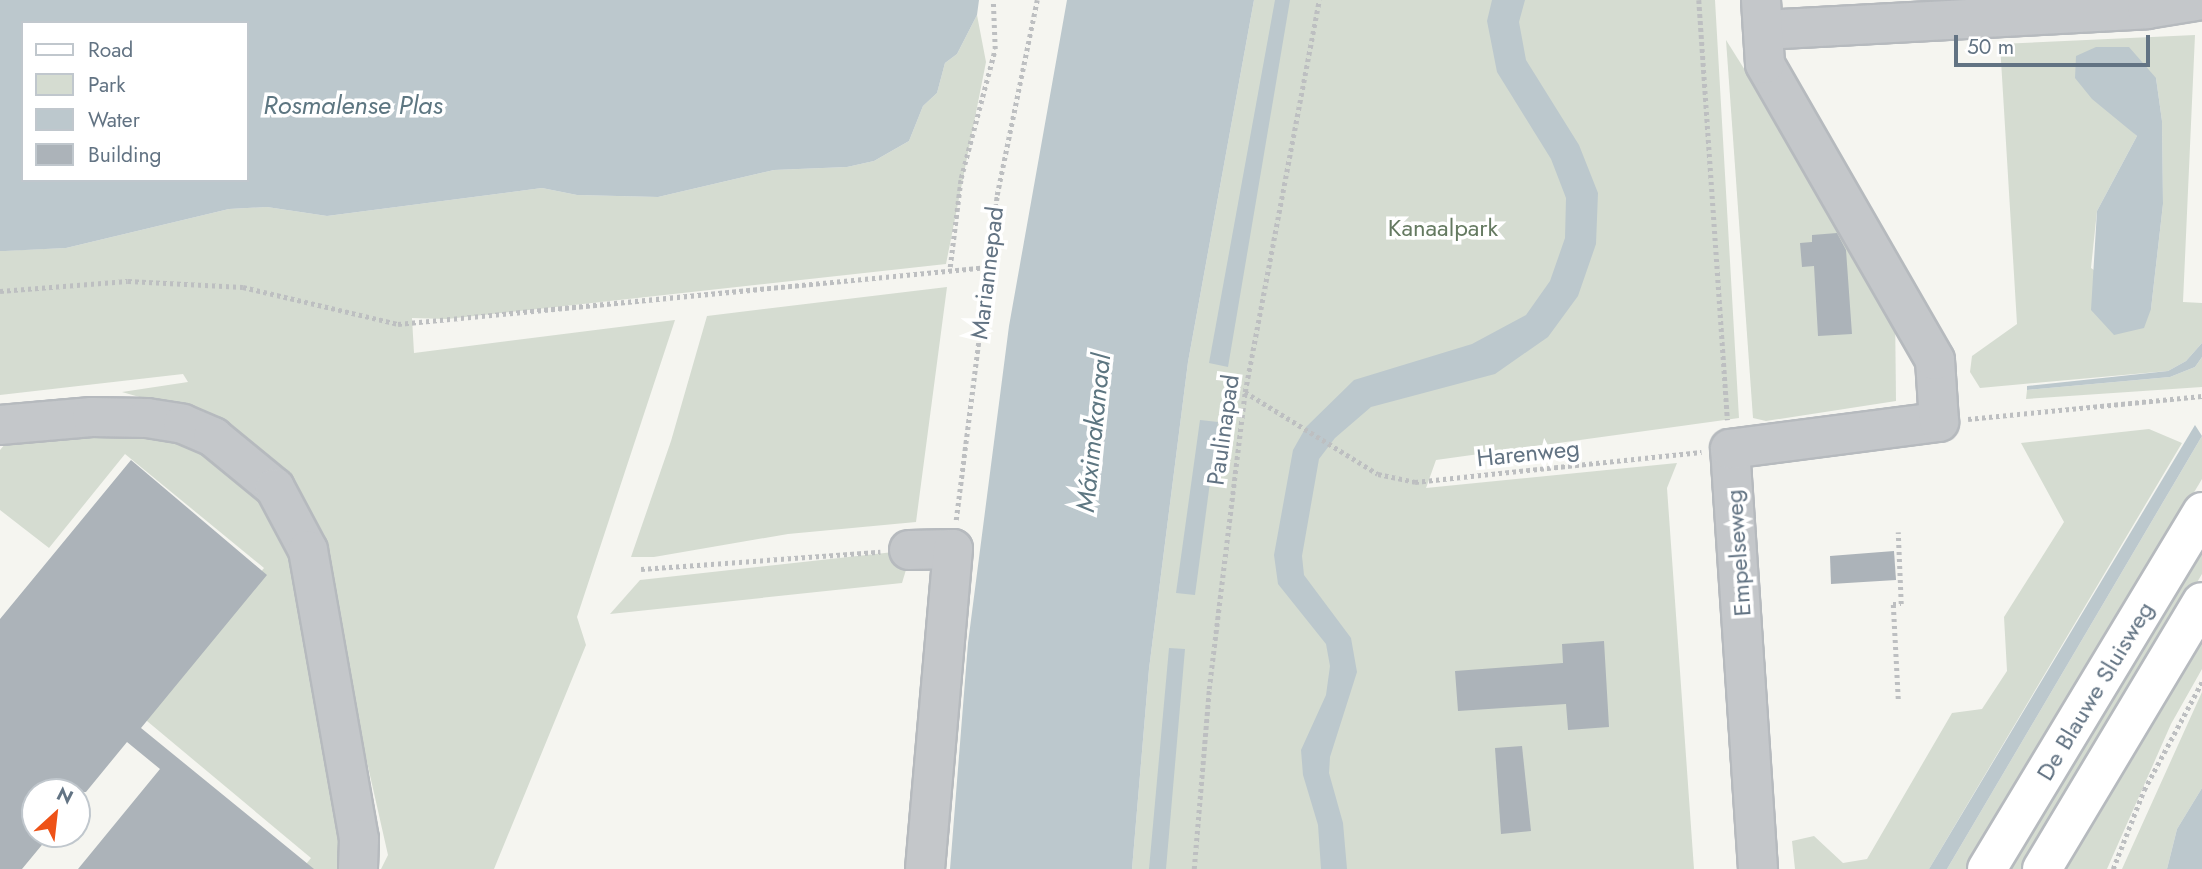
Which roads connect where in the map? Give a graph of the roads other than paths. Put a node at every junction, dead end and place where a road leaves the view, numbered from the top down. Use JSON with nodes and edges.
{"nodes":[{"id":1,"x":2202,"y":0,"type":"edge"},
{"id":2,"x":1762,"y":15,"type":"edge"},
{"id":3,"x":0,"y":425,"type":"edge"},
{"id":4,"x":2202,"y":512,"type":"edge"},
{"id":5,"x":909,"y":550,"type":"road end"},
{"id":6,"x":2202,"y":602,"type":"edge"},
{"id":7,"x":359,"y":869,"type":"edge"},
{"id":8,"x":925,"y":869,"type":"edge"},
{"id":9,"x":1758,"y":869,"type":"edge"},
{"id":10,"x":1987,"y":869,"type":"edge"},
{"id":11,"x":2042,"y":869,"type":"edge"}],
"edges":[{"from":1,"to":2,"type":"street"},
{"from":2,"to":9,"type":"street","name":"Empelseweg"},
{"from":3,"to":7,"type":"street"},
{"from":4,"to":10,"type":"main road","name":"De Blauwe Sluisweg"},
{"from":5,"to":8,"type":"street"},
{"from":6,"to":11,"type":"main road","name":"De Blauwe Sluisweg"}]}
